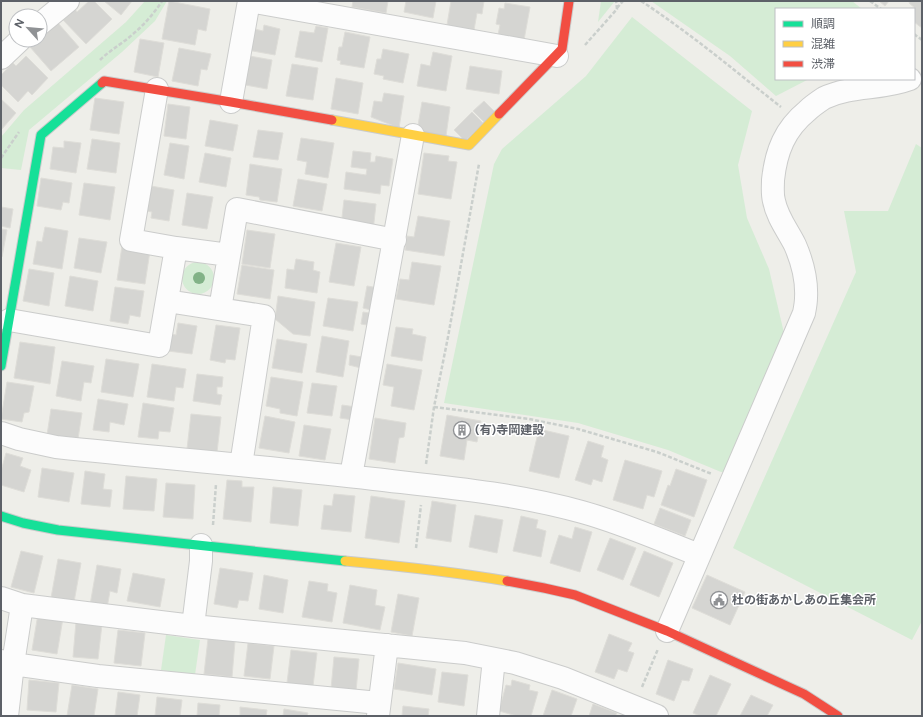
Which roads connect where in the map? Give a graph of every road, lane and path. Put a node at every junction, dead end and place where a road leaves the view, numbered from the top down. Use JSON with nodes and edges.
{"nodes":[{"id":1,"x":68,"y":1,"type":"edge"},
{"id":2,"x":249,"y":1,"type":"edge"},
{"id":3,"x":569,"y":1,"type":"edge"},
{"id":4,"x":616,"y":1,"type":"edge"},
{"id":5,"x":623,"y":1,"type":"edge"},
{"id":6,"x":641,"y":1,"type":"edge"},
{"id":7,"x":870,"y":1,"type":"edge"},
{"id":8,"x":616,"y":8,"type":"junction"},
{"id":9,"x":880,"y":8,"type":"edge"},
{"id":10,"x":48,"y":17,"type":"edge"},
{"id":11,"x":12,"y":48,"type":"edge"},
{"id":12,"x":581,"y":49,"type":"dead end"},
{"id":13,"x":557,"y":56,"type":"junction"},
{"id":14,"x":1,"y":58,"type":"edge"},
{"id":15,"x":908,"y":80,"type":"edge"},
{"id":16,"x":157,"y":89,"type":"junction"},
{"id":17,"x":232,"y":102,"type":"junction"},
{"id":18,"x":797,"y":120,"type":"junction"},
{"id":19,"x":413,"y":135,"type":"junction"},
{"id":20,"x":480,"y":161,"type":"dead end"},
{"id":21,"x":394,"y":240,"type":"junction"},
{"id":22,"x":176,"y":248,"type":"junction"},
{"id":23,"x":229,"y":255,"type":"junction"},
{"id":24,"x":167,"y":301,"type":"junction"},
{"id":25,"x":220,"y":309,"type":"junction"},
{"id":26,"x":10,"y":320,"type":"junction"},
{"id":27,"x":1,"y":366,"type":"edge"},
{"id":28,"x":434,"y":407,"type":"junction"},
{"id":29,"x":1,"y":433,"type":"edge"},
{"id":30,"x":217,"y":462,"type":"junction"},
{"id":31,"x":241,"y":465,"type":"junction"},
{"id":32,"x":351,"y":476,"type":"junction"},
{"id":33,"x":731,"y":482,"type":"junction"},
{"id":34,"x":423,"y":484,"type":"junction"},
{"id":35,"x":1,"y":516,"type":"edge"},
{"id":36,"x":207,"y":538,"type":"junction"},
{"id":37,"x":416,"y":552,"type":"dead end"},
{"id":38,"x":699,"y":555,"type":"junction"},
{"id":39,"x":1,"y":598,"type":"edge"},
{"id":40,"x":22,"y":605,"type":"junction"},
{"id":41,"x":193,"y":626,"type":"junction"},
{"id":42,"x":663,"y":638,"type":"junction"},
{"id":43,"x":387,"y":645,"type":"junction"},
{"id":44,"x":494,"y":659,"type":"junction"},
{"id":45,"x":7,"y":662,"type":"edge"},
{"id":46,"x":633,"y":706,"type":"junction"},
{"id":47,"x":379,"y":709,"type":"edge"},
{"id":48,"x":7,"y":716,"type":"edge"},
{"id":49,"x":488,"y":716,"type":"edge"},
{"id":50,"x":657,"y":716,"type":"edge"},
{"id":51,"x":838,"y":716,"type":"edge"}],
"edges":[{"from":1,"to":10,"type":"street"},
{"from":2,"to":13,"type":"street"},
{"from":2,"to":17,"type":"street"},
{"from":3,"to":13,"type":"street"},
{"from":4,"to":8,"type":"path"},
{"from":5,"to":8,"type":"path"},
{"from":6,"to":18,"type":"path"},
{"from":7,"to":9,"type":"path"},
{"from":8,"to":12,"type":"path"},
{"from":11,"to":14,"type":"street"},
{"from":13,"to":19,"type":"street"},
{"from":15,"to":18,"type":"street"},
{"from":16,"to":17,"type":"street"},
{"from":16,"to":22,"type":"street"},
{"from":16,"to":26,"type":"street"},
{"from":17,"to":19,"type":"street"},
{"from":18,"to":33,"type":"street"},
{"from":19,"to":21,"type":"street"},
{"from":20,"to":28,"type":"path"},
{"from":21,"to":23,"type":"street"},
{"from":21,"to":32,"type":"street"},
{"from":22,"to":23,"type":"street"},
{"from":22,"to":24,"type":"street"},
{"from":23,"to":25,"type":"street"},
{"from":24,"to":25,"type":"street"},
{"from":24,"to":26,"type":"street"},
{"from":25,"to":31,"type":"street"},
{"from":26,"to":27,"type":"street"},
{"from":28,"to":33,"type":"path"},
{"from":28,"to":34,"type":"path"},
{"from":29,"to":30,"type":"street"},
{"from":30,"to":31,"type":"street"},
{"from":30,"to":36,"type":"path"},
{"from":31,"to":32,"type":"street"},
{"from":32,"to":34,"type":"street"},
{"from":33,"to":38,"type":"street"},
{"from":34,"to":37,"type":"path"},
{"from":34,"to":38,"type":"street"},
{"from":35,"to":36,"type":"street"},
{"from":36,"to":41,"type":"street"},
{"from":36,"to":42,"type":"street"},
{"from":38,"to":42,"type":"street"},
{"from":39,"to":40,"type":"street"},
{"from":40,"to":41,"type":"street"},
{"from":40,"to":45,"type":"street"},
{"from":41,"to":43,"type":"street"},
{"from":42,"to":46,"type":"path"},
{"from":42,"to":51,"type":"street"},
{"from":43,"to":44,"type":"street"},
{"from":43,"to":47,"type":"street"},
{"from":44,"to":46,"type":"street"},
{"from":44,"to":49,"type":"street"},
{"from":45,"to":47,"type":"street"},
{"from":45,"to":48,"type":"street"},
{"from":46,"to":50,"type":"street"}]}
